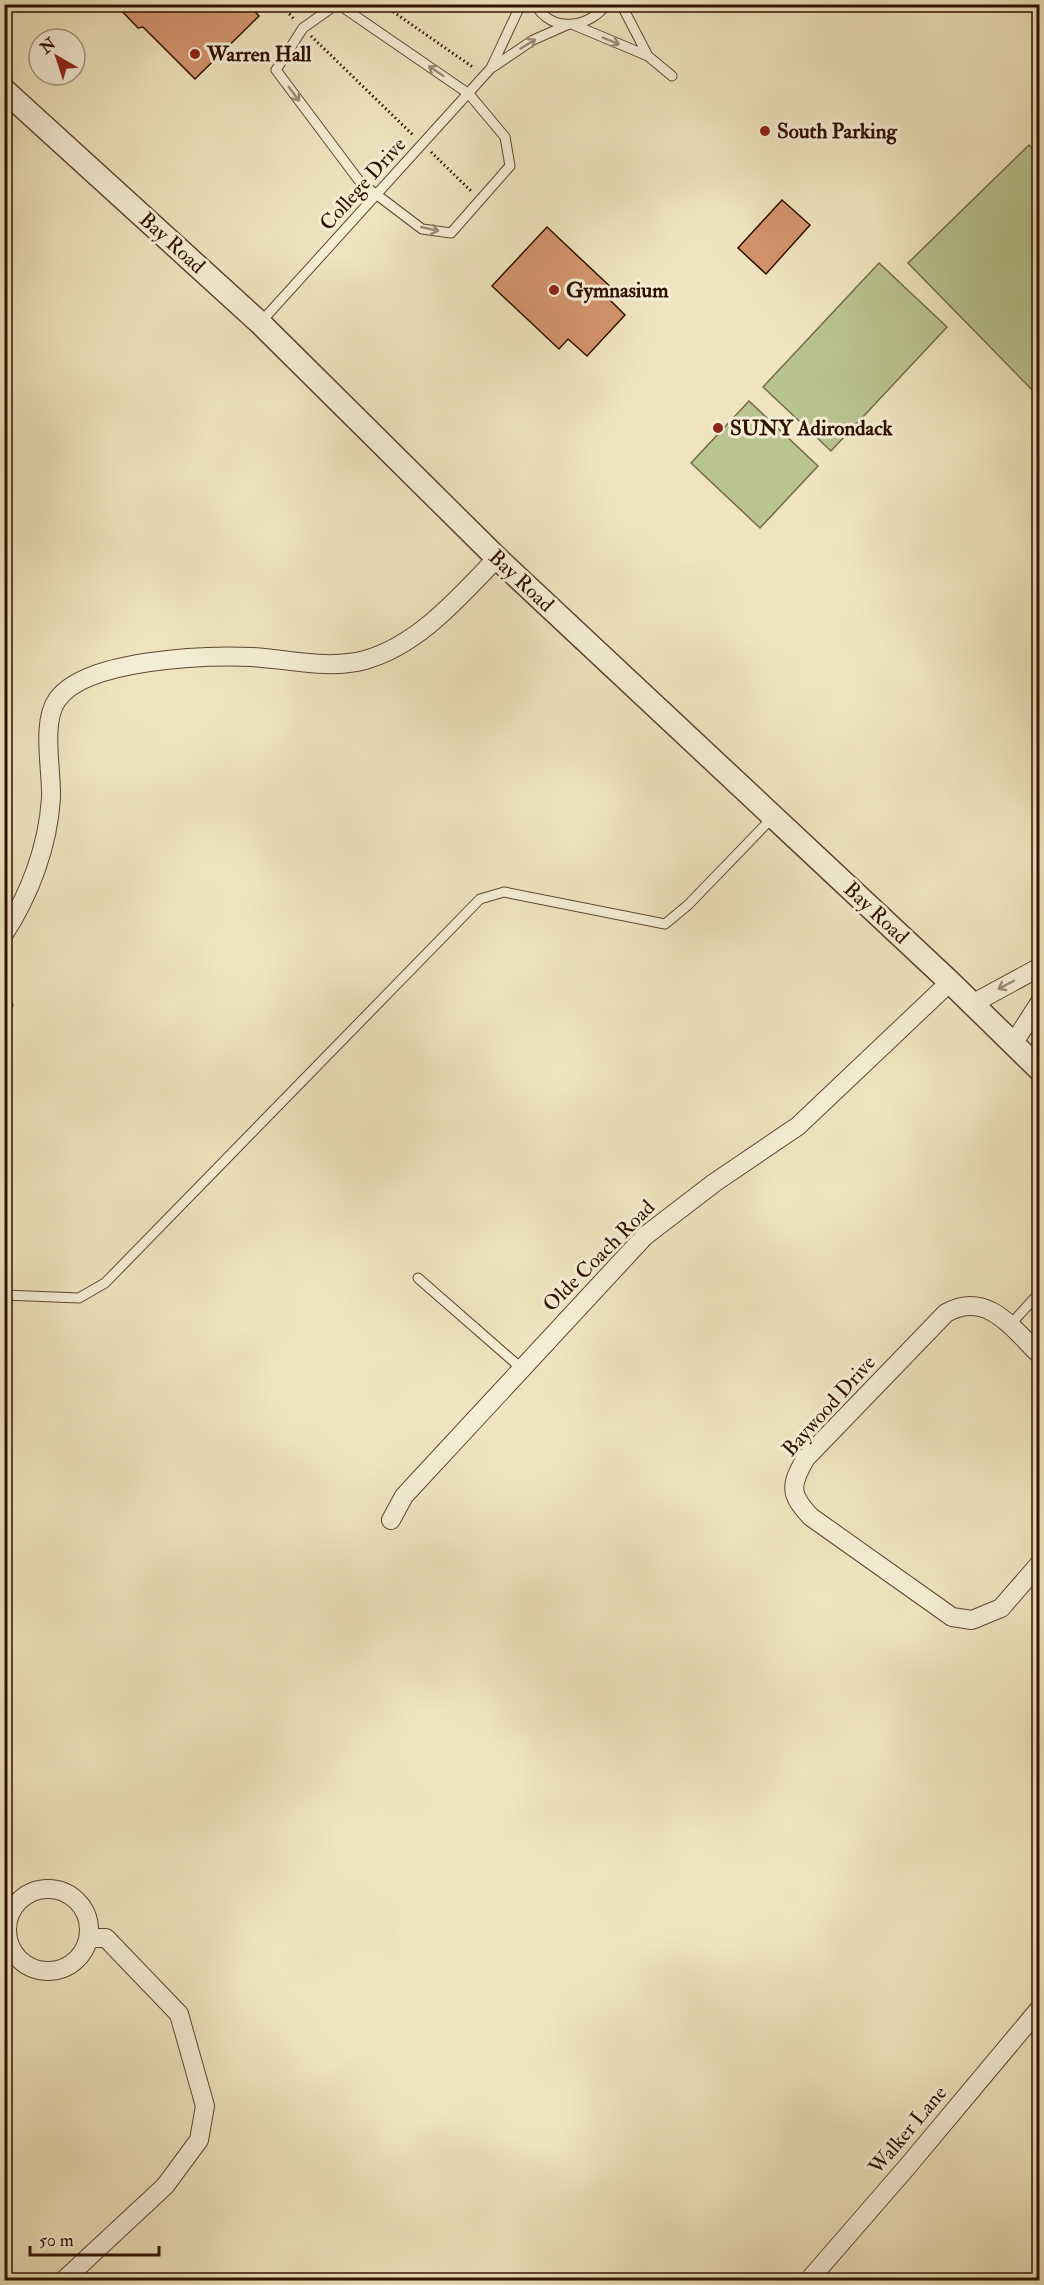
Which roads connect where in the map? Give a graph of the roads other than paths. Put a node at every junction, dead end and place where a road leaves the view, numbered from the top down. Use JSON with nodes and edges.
{"nodes":[{"id":1,"x":337,"y":4,"type":"edge"},
{"id":2,"x":521,"y":4,"type":"edge"},
{"id":3,"x":535,"y":4,"type":"edge"},
{"id":4,"x":607,"y":4,"type":"edge"},
{"id":5,"x":621,"y":4,"type":"edge"},
{"id":6,"x":571,"y":25,"type":"junction"},
{"id":7,"x":648,"y":56,"type":"junction"},
{"id":8,"x":491,"y":68,"type":"junction"},
{"id":9,"x":672,"y":76,"type":"dead end"},
{"id":10,"x":4,"y":90,"type":"edge"},
{"id":11,"x":470,"y":94,"type":"junction"},
{"id":12,"x":376,"y":196,"type":"junction"},
{"id":13,"x":260,"y":323,"type":"junction"},
{"id":14,"x":497,"y":558,"type":"junction"},
{"id":15,"x":773,"y":817,"type":"junction"},
{"id":16,"x":4,"y":934,"type":"edge"},
{"id":17,"x":1040,"y":967,"type":"edge"},
{"id":18,"x":950,"y":982,"type":"junction"},
{"id":19,"x":4,"y":1002,"type":"edge"},
{"id":20,"x":1040,"y":1002,"type":"edge"},
{"id":21,"x":972,"y":1004,"type":"junction"},
{"id":22,"x":4,"y":1008,"type":"edge"},
{"id":23,"x":1013,"y":1044,"type":"junction"},
{"id":24,"x":1040,"y":1070,"type":"edge"},
{"id":25,"x":418,"y":1278,"type":"dead end"},
{"id":26,"x":1040,"y":1292,"type":"edge"},
{"id":27,"x":4,"y":1295,"type":"edge"},
{"id":28,"x":1009,"y":1326,"type":"junction"},
{"id":29,"x":1040,"y":1355,"type":"edge"},
{"id":30,"x":521,"y":1368,"type":"junction"},
{"id":31,"x":391,"y":1520,"type":"dead end"},
{"id":32,"x":1040,"y":1563,"type":"edge"},
{"id":33,"x":89,"y":1938,"type":"junction"},
{"id":34,"x":1040,"y":2008,"type":"edge"},
{"id":35,"x":64,"y":2280,"type":"edge"},
{"id":36,"x":809,"y":2280,"type":"edge"}],
"edges":[{"from":11,"to":1,"type":"lane","one_way":true},
{"from":1,"to":12,"type":"lane","one_way":true},
{"from":2,"to":8,"type":"lane"},
{"from":3,"to":6,"type":"lane"},
{"from":4,"to":6,"type":"lane"},
{"from":5,"to":7,"type":"lane"},
{"from":6,"to":7,"type":"lane","one_way":true},
{"from":8,"to":6,"type":"lane","one_way":true},
{"from":7,"to":9,"type":"lane"},
{"from":8,"to":11,"type":"lane","name":"College Drive"},
{"from":10,"to":13,"type":"street","name":"Bay Road"},
{"from":11,"to":12,"type":"lane","name":"College Drive"},
{"from":12,"to":11,"type":"lane","one_way":true},
{"from":12,"to":13,"type":"lane","name":"College Drive"},
{"from":13,"to":14,"type":"street","name":"Bay Road"},
{"from":14,"to":15,"type":"street","name":"Bay Road"},
{"from":14,"to":16,"type":"street"},
{"from":15,"to":18,"type":"street","name":"Bay Road"},
{"from":15,"to":27,"type":"lane"},
{"from":17,"to":21,"type":"street","one_way":true},
{"from":18,"to":21,"type":"street","name":"Bay Road"},
{"from":18,"to":30,"type":"street","name":"Olde Coach Road"},
{"from":19,"to":22,"type":"lane"},
{"from":20,"to":23,"type":"street"},
{"from":21,"to":23,"type":"street","name":"Bay Road"},
{"from":23,"to":24,"type":"street","name":"Bay Road"},
{"from":25,"to":30,"type":"lane"},
{"from":26,"to":28,"type":"lane"},
{"from":28,"to":29,"type":"street","name":"Baywood Drive"},
{"from":28,"to":32,"type":"street","name":"Baywood Drive"},
{"from":30,"to":31,"type":"street","name":"Olde Coach Road"},
{"from":33,"to":33,"type":"street"},
{"from":33,"to":35,"type":"street"},
{"from":34,"to":36,"type":"street","name":"Walker Lane"}]}
